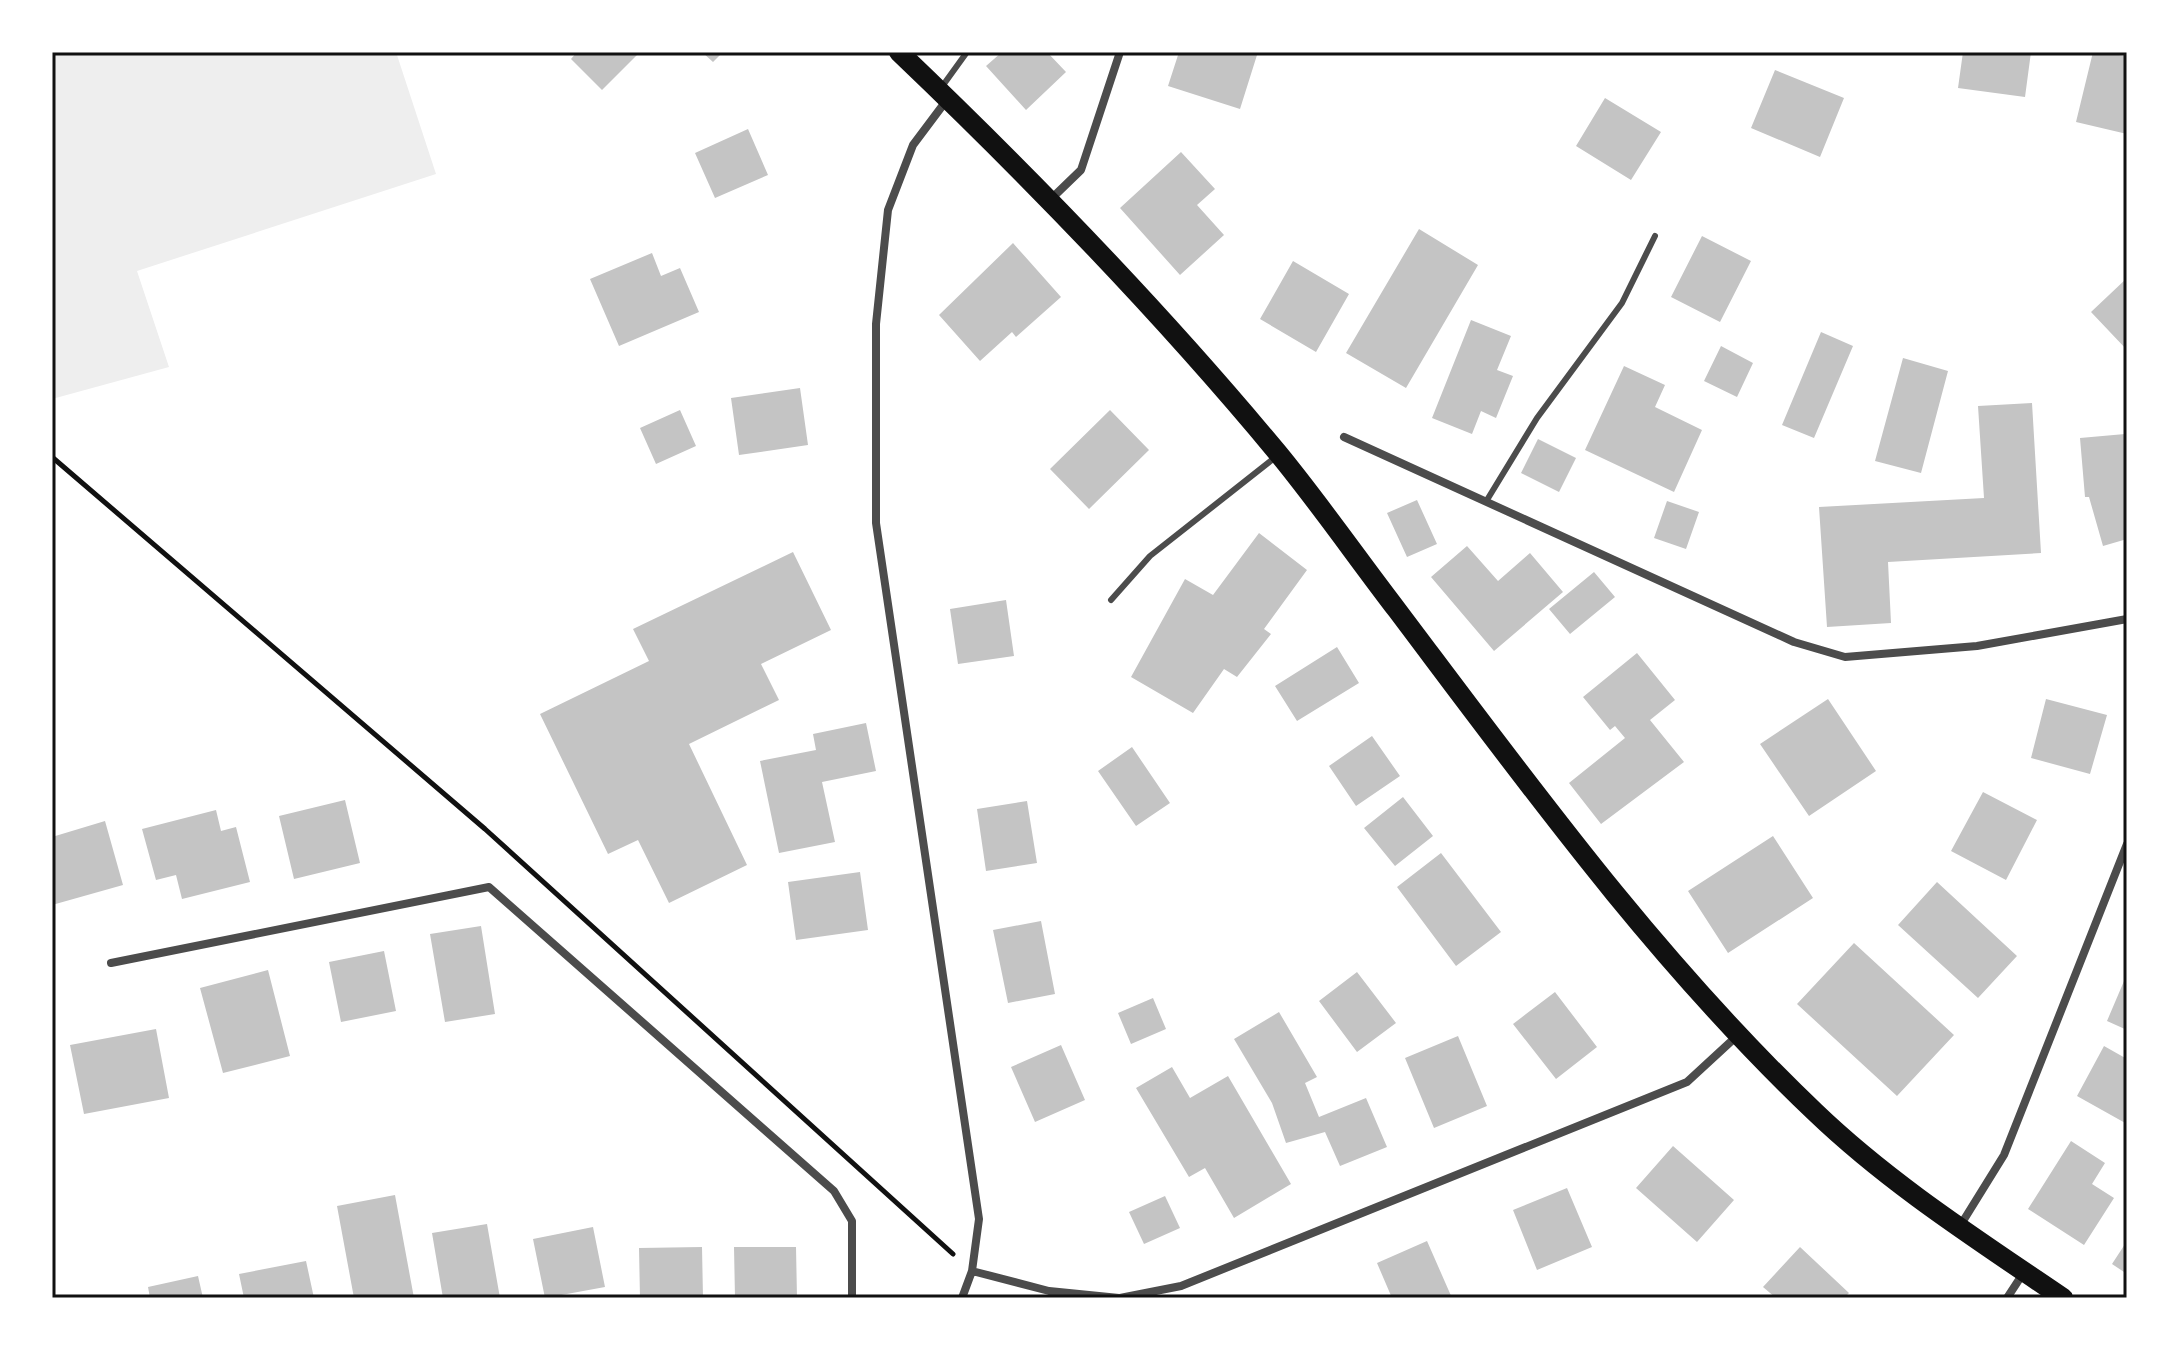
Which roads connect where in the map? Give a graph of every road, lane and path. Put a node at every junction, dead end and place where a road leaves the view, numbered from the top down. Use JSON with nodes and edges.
{"nodes":[{"id":1,"x":899,"y":52,"type":"edge"},
{"id":2,"x":967,"y":52,"type":"edge"},
{"id":3,"x":1120,"y":52,"type":"edge"},
{"id":4,"x":943,"y":94,"type":"junction"},
{"id":5,"x":1051,"y":199,"type":"junction"},
{"id":6,"x":1655,"y":236,"type":"dead end"},
{"id":7,"x":1344,"y":437,"type":"dead end"},
{"id":8,"x":1279,"y":454,"type":"junction"},
{"id":9,"x":52,"y":457,"type":"edge"},
{"id":10,"x":1487,"y":500,"type":"junction"},
{"id":11,"x":1111,"y":600,"type":"dead end"},
{"id":12,"x":2127,"y":619,"type":"edge"},
{"id":13,"x":2127,"y":844,"type":"edge"},
{"id":14,"x":111,"y":963,"type":"dead end"},
{"id":15,"x":1738,"y":1035,"type":"junction"},
{"id":16,"x":1959,"y":1227,"type":"junction"},
{"id":17,"x":972,"y":1271,"type":"junction"},
{"id":18,"x":2024,"y":1271,"type":"junction"},
{"id":19,"x":852,"y":1298,"type":"edge"},
{"id":20,"x":962,"y":1298,"type":"edge"},
{"id":21,"x":1119,"y":1298,"type":"edge"},
{"id":22,"x":2007,"y":1298,"type":"edge"},
{"id":23,"x":2063,"y":1298,"type":"edge"}],
"edges":[{"from":1,"to":4,"type":"main road"},
{"from":2,"to":4,"type":"lane"},
{"from":3,"to":5,"type":"street"},
{"from":4,"to":5,"type":"main road"},
{"from":4,"to":17,"type":"street"},
{"from":5,"to":8,"type":"main road"},
{"from":6,"to":10,"type":"lane"},
{"from":7,"to":10,"type":"street"},
{"from":8,"to":11,"type":"lane"},
{"from":8,"to":15,"type":"main road"},
{"from":9,"to":17,"type":"path"},
{"from":10,"to":12,"type":"street"},
{"from":13,"to":16,"type":"street"},
{"from":14,"to":19,"type":"street"},
{"from":15,"to":16,"type":"main road"},
{"from":15,"to":21,"type":"street"},
{"from":16,"to":18,"type":"main road"},
{"from":17,"to":20,"type":"street"},
{"from":17,"to":21,"type":"street"},
{"from":18,"to":22,"type":"street"},
{"from":18,"to":23,"type":"main road"}]}
